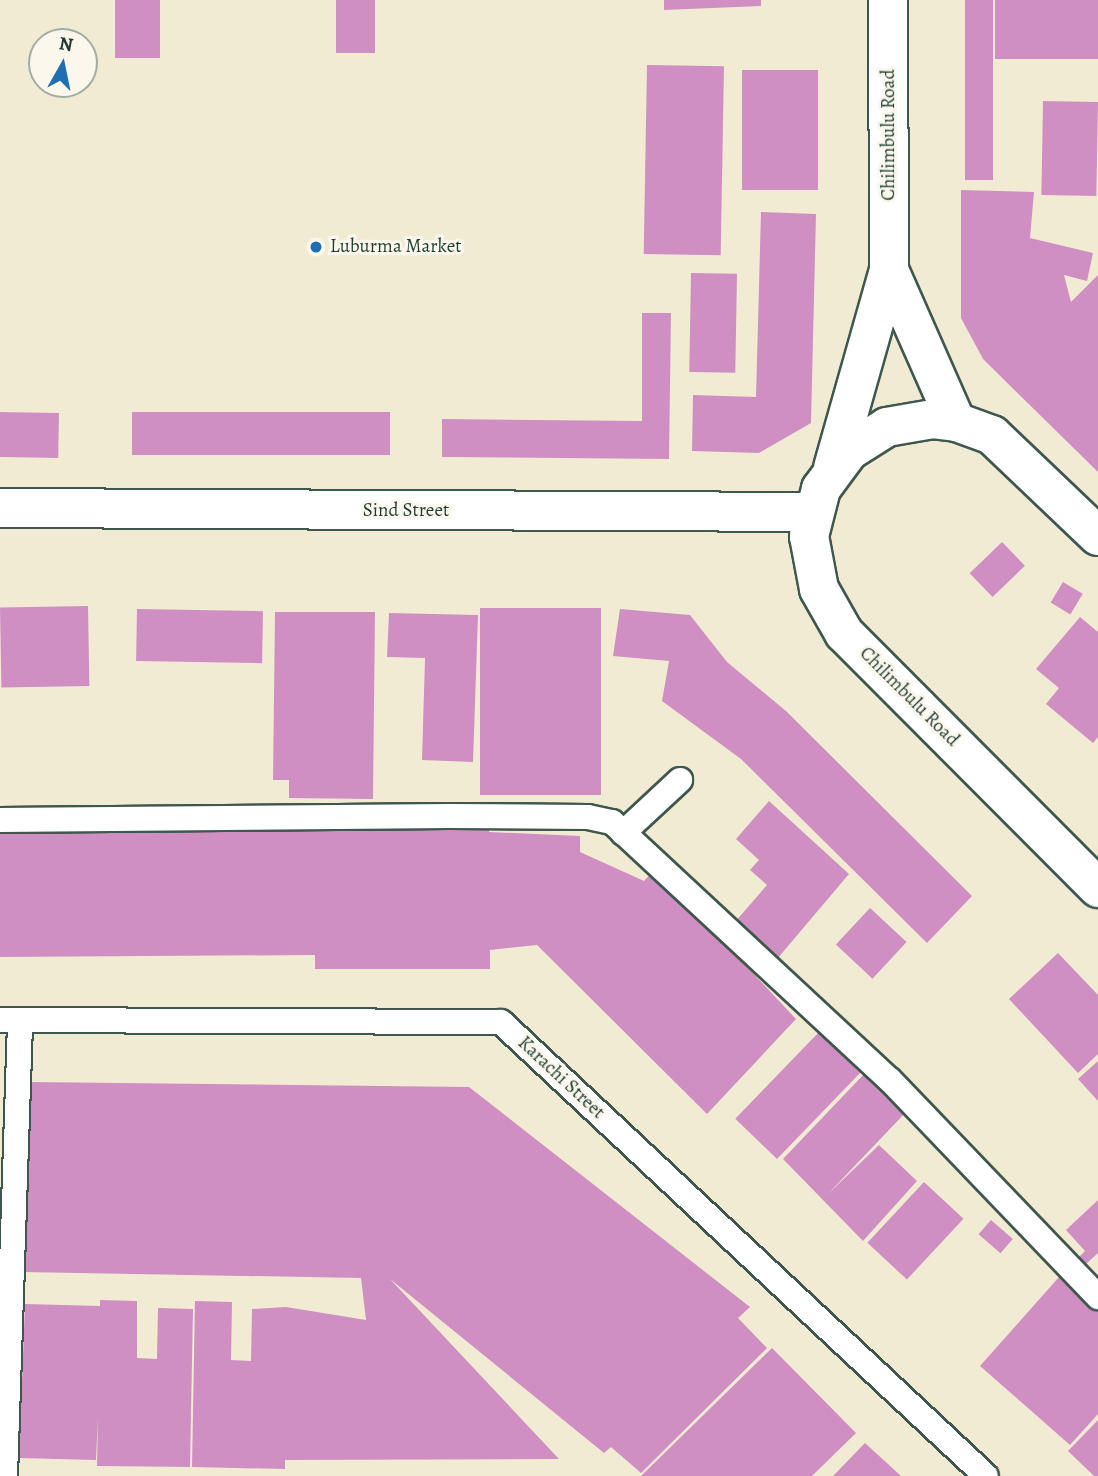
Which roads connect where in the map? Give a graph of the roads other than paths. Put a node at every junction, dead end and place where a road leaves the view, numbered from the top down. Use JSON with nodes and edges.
{"nodes":[{"id":1,"x":888,"y":0,"type":"edge"},
{"id":2,"x":889,"y":270,"type":"junction"},
{"id":3,"x":956,"y":422,"type":"junction"},
{"id":4,"x":833,"y":468,"type":"junction"},
{"id":5,"x":0,"y":508,"type":"edge"},
{"id":6,"x":812,"y":512,"type":"junction"},
{"id":7,"x":1098,"y":536,"type":"edge"},
{"id":8,"x":680,"y":780,"type":"dead end"},
{"id":9,"x":0,"y":820,"type":"edge"},
{"id":10,"x":623,"y":833,"type":"junction"},
{"id":11,"x":1098,"y":888,"type":"edge"},
{"id":12,"x":10,"y":1020,"type":"edge"},
{"id":13,"x":1098,"y":1297,"type":"edge"},
{"id":14,"x":973,"y":1472,"type":"edge"},
{"id":15,"x":5,"y":1476,"type":"edge"}],
"edges":[{"from":1,"to":2,"type":"main road","name":"Chilimbulu Road"},
{"from":2,"to":3,"type":"main road","name":"Chilimbulu Road"},
{"from":2,"to":4,"type":"main road","name":"Chilimbulu Road"},
{"from":3,"to":4,"type":"main road","name":"Chilimbulu Road"},
{"from":3,"to":7,"type":"main road","name":"Chilimbulu Road"},
{"from":4,"to":6,"type":"main road","name":"Chilimbulu Road"},
{"from":5,"to":6,"type":"main road","name":"Sind Street"},
{"from":6,"to":11,"type":"main road","name":"Chilimbulu Road"},
{"from":8,"to":10,"type":"lane"},
{"from":9,"to":10,"type":"lane"},
{"from":10,"to":13,"type":"lane"},
{"from":12,"to":14,"type":"lane","name":"Karachi Street"},
{"from":12,"to":15,"type":"lane"}]}
